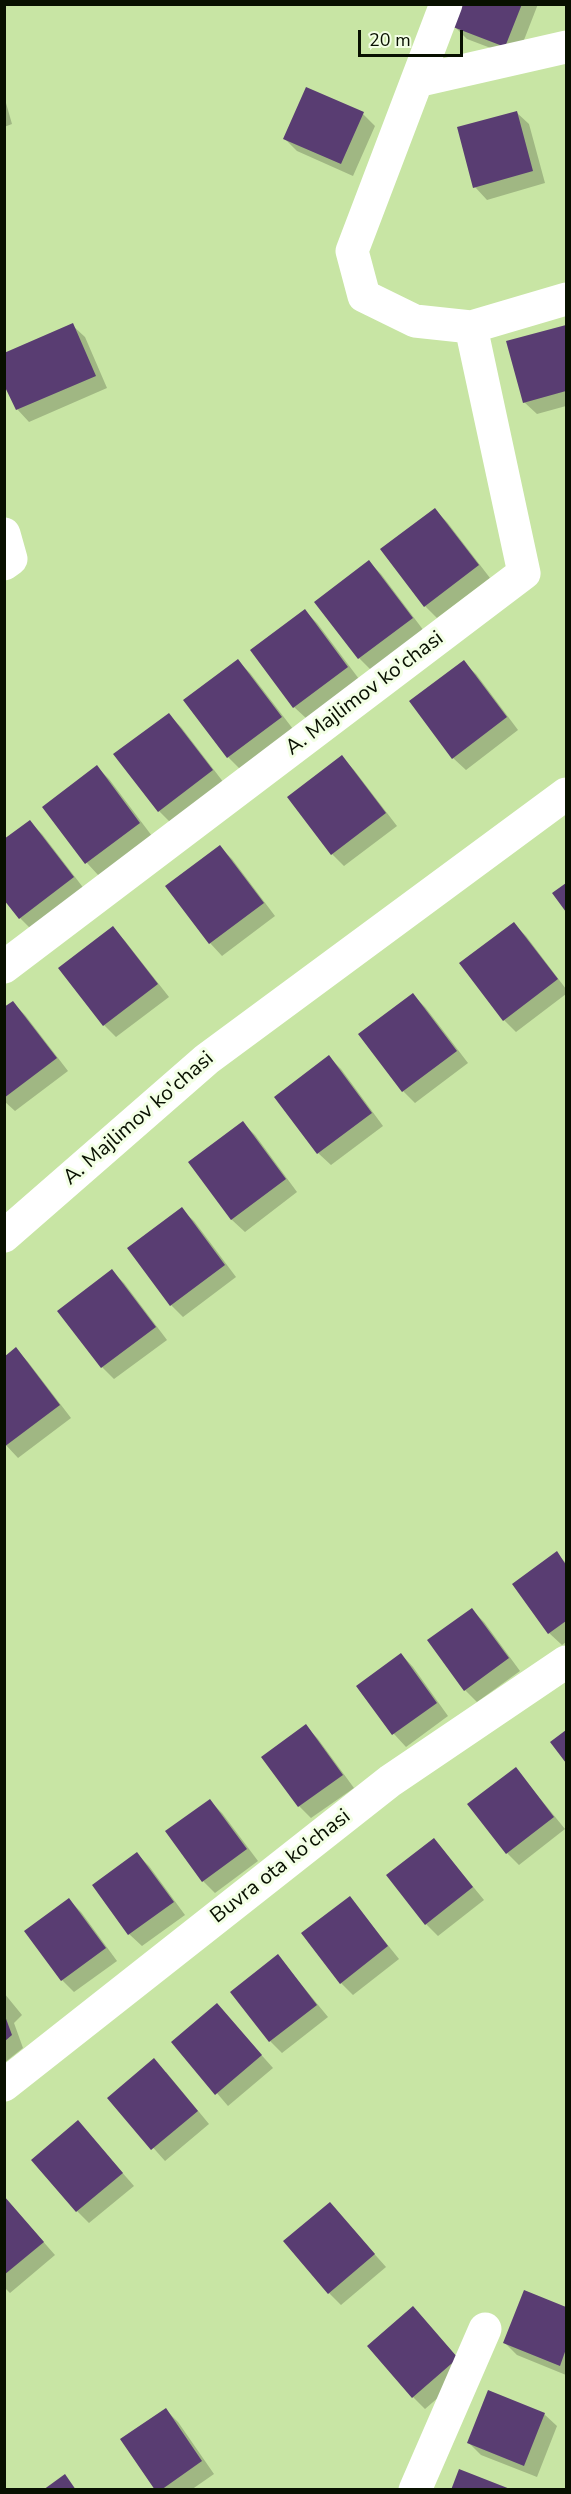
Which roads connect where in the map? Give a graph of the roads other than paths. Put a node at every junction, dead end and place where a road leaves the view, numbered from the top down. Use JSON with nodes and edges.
{"nodes":[{"id":1,"x":446,"y":4,"type":"edge"},
{"id":2,"x":567,"y":47,"type":"edge"},
{"id":3,"x":417,"y":81,"type":"junction"},
{"id":4,"x":567,"y":298,"type":"edge"},
{"id":5,"x":471,"y":327,"type":"junction"},
{"id":6,"x":4,"y":534,"type":"edge"},
{"id":7,"x":4,"y":564,"type":"edge"},
{"id":8,"x":567,"y":794,"type":"edge"},
{"id":9,"x":4,"y":967,"type":"edge"},
{"id":10,"x":4,"y":1236,"type":"edge"},
{"id":11,"x":567,"y":1662,"type":"edge"},
{"id":12,"x":4,"y":2085,"type":"edge"},
{"id":13,"x":485,"y":2329,"type":"dead end"},
{"id":14,"x":415,"y":2490,"type":"edge"}],
"edges":[{"from":1,"to":3,"type":"street"},
{"from":2,"to":3,"type":"street"},
{"from":3,"to":5,"type":"street"},
{"from":4,"to":5,"type":"street"},
{"from":5,"to":9,"type":"street","name":"A. Majlimov ko'chasi"},
{"from":6,"to":7,"type":"street"},
{"from":8,"to":10,"type":"street","name":"A. Majlimov ko'chasi"},
{"from":11,"to":12,"type":"street","name":"Buvra ota ko'chasi"},
{"from":13,"to":14,"type":"street"}]}
